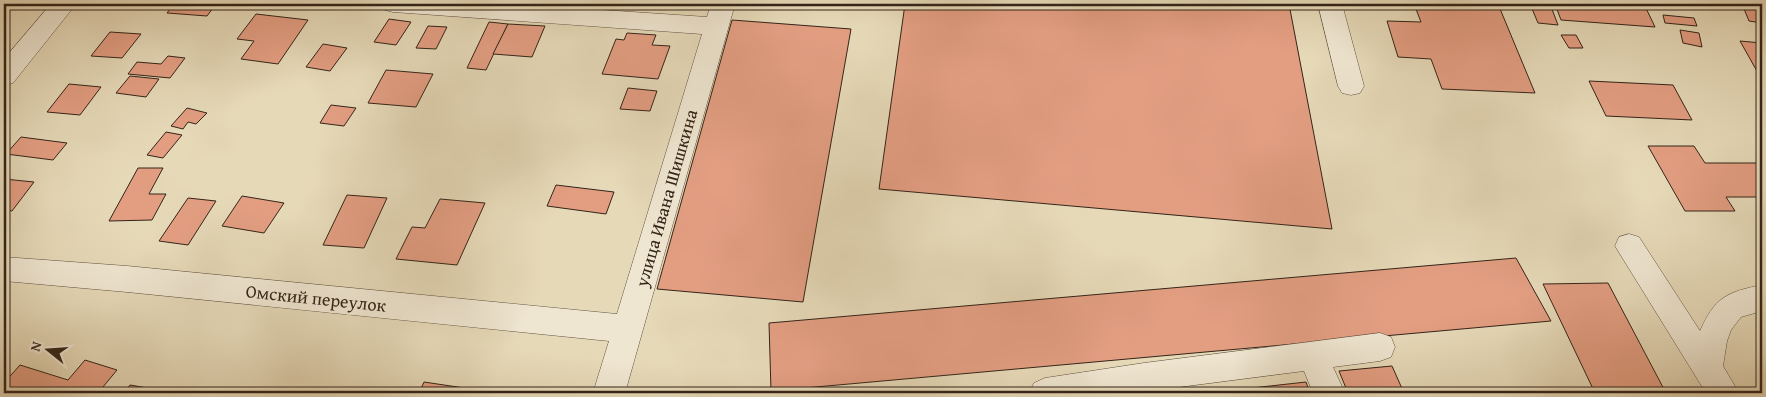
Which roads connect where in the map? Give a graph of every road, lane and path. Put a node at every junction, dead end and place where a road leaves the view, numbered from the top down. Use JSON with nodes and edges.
{"nodes":[{"id":1,"x":64,"y":4,"type":"edge"},
{"id":2,"x":394,"y":4,"type":"edge"},
{"id":3,"x":1330,"y":4,"type":"edge"},
{"id":4,"x":720,"y":15,"type":"edge"},
{"id":5,"x":4,"y":76,"type":"edge"},
{"id":6,"x":1351,"y":86,"type":"dead end"},
{"id":7,"x":1629,"y":246,"type":"dead end"},
{"id":8,"x":4,"y":269,"type":"edge"},
{"id":9,"x":1762,"y":298,"type":"edge"},
{"id":10,"x":628,"y":329,"type":"junction"},
{"id":11,"x":1380,"y":347,"type":"dead end"},
{"id":12,"x":1313,"y":356,"type":"junction"},
{"id":13,"x":1715,"y":381,"type":"edge"},
{"id":14,"x":1185,"y":383,"type":"edge"},
{"id":15,"x":609,"y":393,"type":"edge"},
{"id":16,"x":1045,"y":393,"type":"edge"},
{"id":17,"x":1329,"y":393,"type":"edge"}],
"edges":[{"from":1,"to":5,"type":"street"},
{"from":2,"to":4,"type":"street"},
{"from":3,"to":6,"type":"street"},
{"from":4,"to":10,"type":"street","name":"улица Ивана Шишкина"},
{"from":7,"to":13,"type":"street"},
{"from":8,"to":10,"type":"street","name":"Омский переулок"},
{"from":9,"to":13,"type":"street"},
{"from":10,"to":15,"type":"street","name":"улица Ивана Шишкина"},
{"from":11,"to":12,"type":"street"},
{"from":12,"to":14,"type":"street"},
{"from":12,"to":17,"type":"street"},
{"from":14,"to":16,"type":"street"}]}
